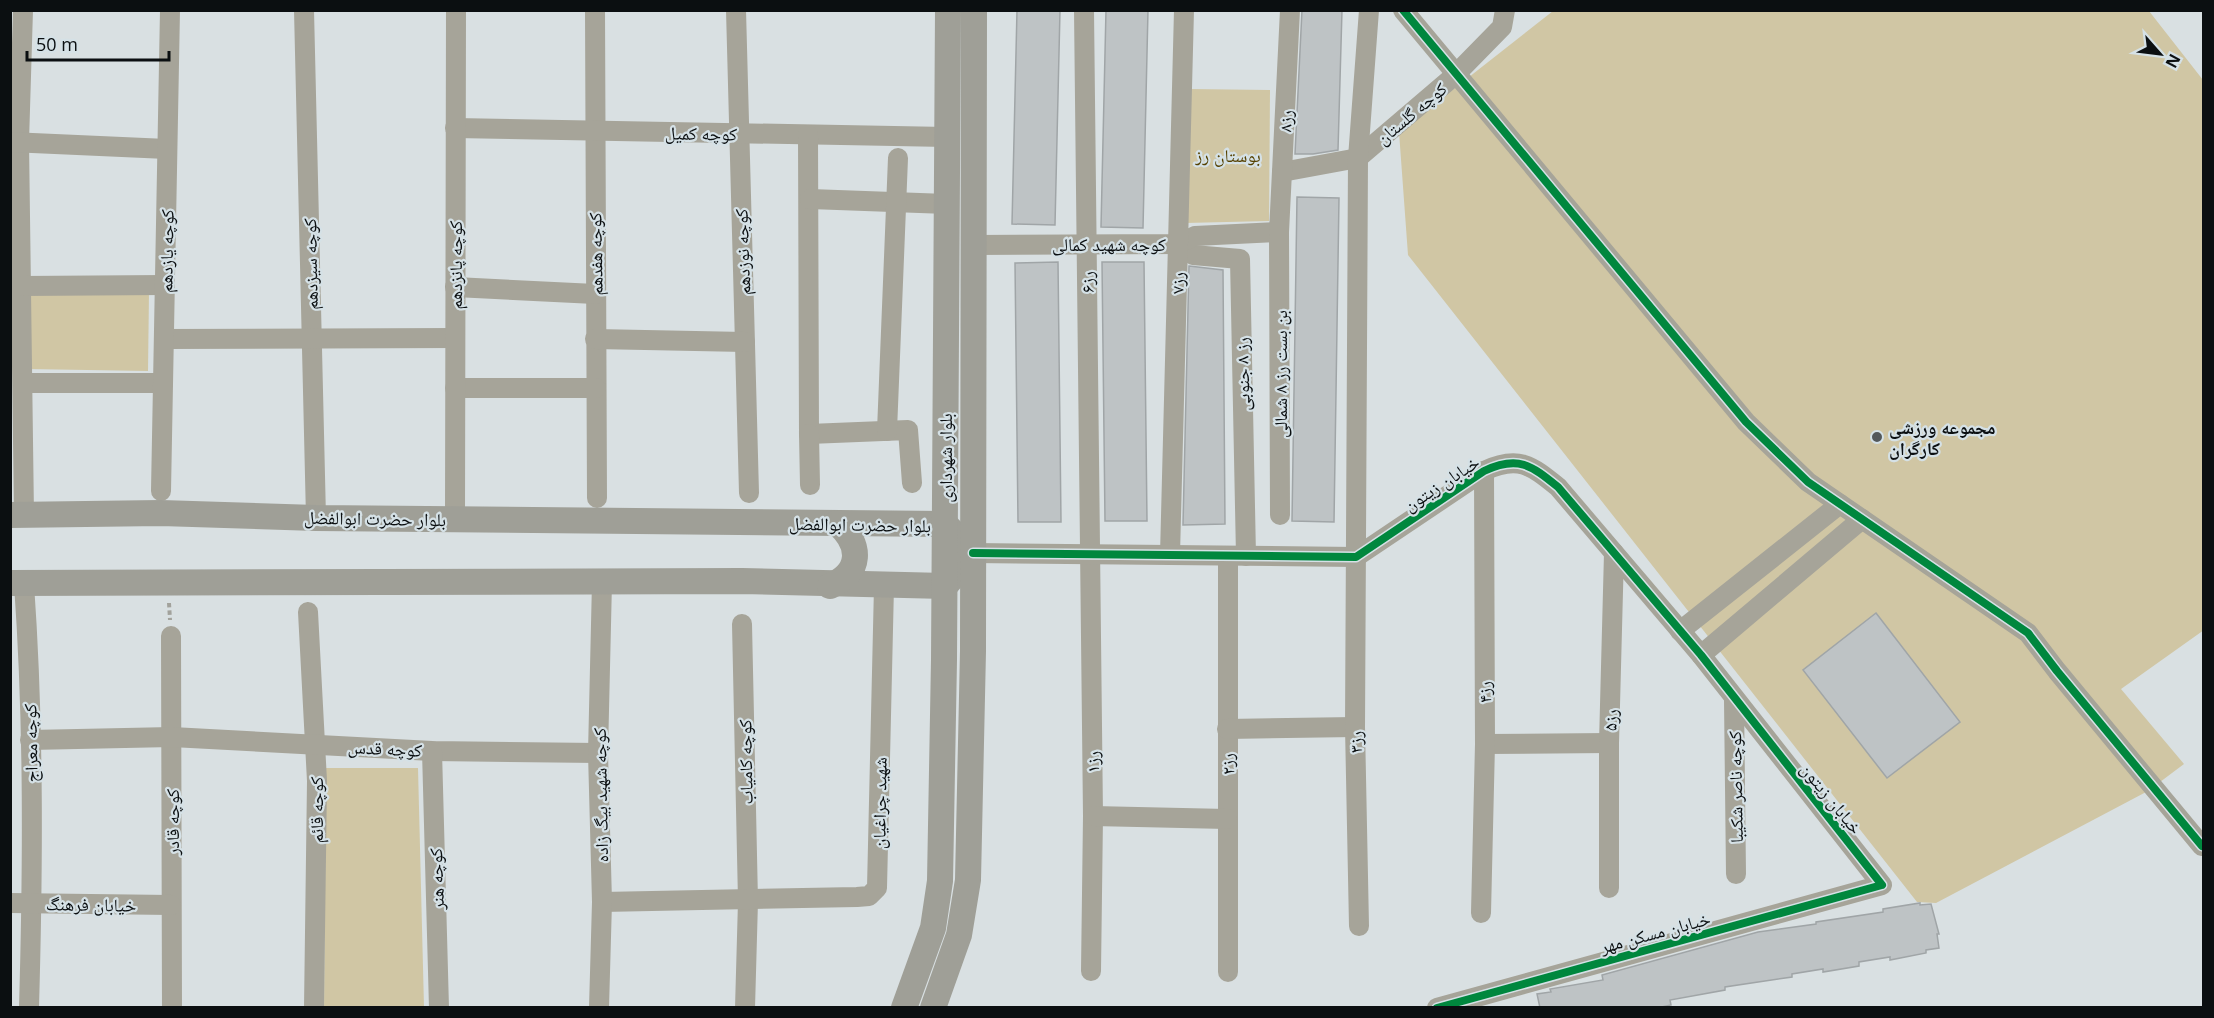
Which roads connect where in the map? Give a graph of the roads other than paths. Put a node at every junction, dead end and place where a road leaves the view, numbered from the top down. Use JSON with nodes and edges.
{"nodes":[{"id":1,"x":23,"y":10,"type":"edge"},
{"id":2,"x":170,"y":10,"type":"edge"},
{"id":3,"x":304,"y":10,"type":"edge"},
{"id":4,"x":456,"y":10,"type":"edge"},
{"id":5,"x":595,"y":10,"type":"edge"},
{"id":6,"x":736,"y":10,"type":"edge"},
{"id":7,"x":948,"y":10,"type":"edge"},
{"id":8,"x":974,"y":10,"type":"edge"},
{"id":9,"x":1084,"y":10,"type":"edge"},
{"id":10,"x":1184,"y":10,"type":"edge"},
{"id":11,"x":1290,"y":10,"type":"edge"},
{"id":12,"x":1370,"y":10,"type":"edge"},
{"id":13,"x":1403,"y":10,"type":"edge"},
{"id":14,"x":1505,"y":10,"type":"edge"},
{"id":15,"x":1455,"y":76,"type":"junction"},
{"id":16,"x":455,"y":128,"type":"junction"},
{"id":17,"x":594,"y":131,"type":"junction"},
{"id":18,"x":739,"y":134,"type":"junction"},
{"id":19,"x":808,"y":135,"type":"junction"},
{"id":20,"x":947,"y":137,"type":"junction"},
{"id":21,"x":15,"y":142,"type":"edge"},
{"id":22,"x":167,"y":149,"type":"junction"},
{"id":23,"x":898,"y":158,"type":"dead end"},
{"id":24,"x":1358,"y":158,"type":"junction"},
{"id":25,"x":1282,"y":172,"type":"junction"},
{"id":26,"x":810,"y":199,"type":"junction"},
{"id":27,"x":896,"y":203,"type":"junction"},
{"id":28,"x":947,"y":204,"type":"junction"},
{"id":29,"x":1280,"y":232,"type":"junction"},
{"id":30,"x":1087,"y":243,"type":"junction"},
{"id":31,"x":1178,"y":244,"type":"junction"},
{"id":32,"x":973,"y":245,"type":"junction"},
{"id":33,"x":165,"y":285,"type":"junction"},
{"id":34,"x":22,"y":286,"type":"junction"},
{"id":35,"x":455,"y":287,"type":"junction"},
{"id":36,"x":595,"y":294,"type":"junction"},
{"id":37,"x":16,"y":337,"type":"edge"},
{"id":38,"x":454,"y":338,"type":"junction"},
{"id":39,"x":164,"y":339,"type":"junction"},
{"id":40,"x":312,"y":339,"type":"junction"},
{"id":41,"x":595,"y":339,"type":"junction"},
{"id":42,"x":745,"y":342,"type":"junction"},
{"id":43,"x":23,"y":383,"type":"junction"},
{"id":44,"x":163,"y":383,"type":"junction"},
{"id":45,"x":454,"y":388,"type":"junction"},
{"id":46,"x":596,"y":388,"type":"junction"},
{"id":47,"x":887,"y":431,"type":"junction"},
{"id":48,"x":809,"y":434,"type":"junction"},
{"id":49,"x":1484,"y":471,"type":"junction"},
{"id":50,"x":912,"y":483,"type":"dead end"},
{"id":51,"x":810,"y":485,"type":"dead end"},
{"id":52,"x":161,"y":491,"type":"dead end"},
{"id":53,"x":749,"y":493,"type":"dead end"},
{"id":54,"x":597,"y":498,"type":"dead end"},
{"id":55,"x":1840,"y":504,"type":"junction"},
{"id":56,"x":17,"y":515,"type":"edge"},
{"id":57,"x":1280,"y":515,"type":"dead end"},
{"id":58,"x":316,"y":518,"type":"junction"},
{"id":59,"x":455,"y":519,"type":"junction"},
{"id":60,"x":1862,"y":519,"type":"junction"},
{"id":61,"x":837,"y":523,"type":"junction"},
{"id":62,"x":945,"y":524,"type":"junction"},
{"id":63,"x":973,"y":553,"type":"junction"},
{"id":64,"x":1614,"y":553,"type":"junction"},
{"id":65,"x":1089,"y":554,"type":"junction"},
{"id":66,"x":1170,"y":555,"type":"junction"},
{"id":67,"x":1237,"y":556,"type":"junction"},
{"id":68,"x":1356,"y":557,"type":"junction"},
{"id":69,"x":602,"y":582,"type":"junction"},
{"id":70,"x":17,"y":584,"type":"edge"},
{"id":71,"x":830,"y":586,"type":"junction"},
{"id":72,"x":884,"y":586,"type":"junction"},
{"id":73,"x":945,"y":586,"type":"junction"},
{"id":74,"x":308,"y":612,"type":"dead end"},
{"id":75,"x":742,"y":624,"type":"dead end"},
{"id":76,"x":1680,"y":631,"type":"junction"},
{"id":77,"x":171,"y":636,"type":"road end"},
{"id":78,"x":1701,"y":655,"type":"junction"},
{"id":79,"x":1734,"y":700,"type":"junction"},
{"id":80,"x":1355,"y":727,"type":"junction"},
{"id":81,"x":1227,"y":729,"type":"junction"},
{"id":82,"x":172,"y":737,"type":"junction"},
{"id":83,"x":30,"y":740,"type":"junction"},
{"id":84,"x":1609,"y":743,"type":"junction"},
{"id":85,"x":315,"y":744,"type":"junction"},
{"id":86,"x":1485,"y":744,"type":"junction"},
{"id":87,"x":432,"y":751,"type":"junction"},
{"id":88,"x":598,"y":753,"type":"junction"},
{"id":89,"x":1093,"y":816,"type":"junction"},
{"id":90,"x":1227,"y":819,"type":"junction"},
{"id":91,"x":2202,"y":846,"type":"edge"},
{"id":92,"x":1736,"y":874,"type":"dead end"},
{"id":93,"x":1882,"y":885,"type":"joint"},
{"id":94,"x":1609,"y":888,"type":"dead end"},
{"id":95,"x":748,"y":900,"type":"junction"},
{"id":96,"x":602,"y":902,"type":"junction"},
{"id":97,"x":10,"y":903,"type":"edge"},
{"id":98,"x":31,"y":903,"type":"junction"},
{"id":99,"x":171,"y":905,"type":"junction"},
{"id":100,"x":1481,"y":913,"type":"dead end"},
{"id":101,"x":1359,"y":926,"type":"dead end"},
{"id":102,"x":1091,"y":971,"type":"dead end"},
{"id":103,"x":1228,"y":972,"type":"dead end"},
{"id":104,"x":29,"y":1008,"type":"edge"},
{"id":105,"x":172,"y":1008,"type":"edge"},
{"id":106,"x":314,"y":1008,"type":"edge"},
{"id":107,"x":439,"y":1008,"type":"edge"},
{"id":108,"x":598,"y":1008,"type":"edge"},
{"id":109,"x":745,"y":1008,"type":"edge"},
{"id":110,"x":903,"y":1008,"type":"edge"},
{"id":111,"x":933,"y":1008,"type":"edge"},
{"id":112,"x":1437,"y":1008,"type":"edge"}],
"edges":[{"from":1,"to":21,"type":"street"},
{"from":2,"to":22,"type":"street","name":"کوچه یازدهم"},
{"from":3,"to":40,"type":"street","name":"کوچه سیزدهم"},
{"from":4,"to":16,"type":"street","name":"کوچه پانزدهم"},
{"from":5,"to":17,"type":"street","name":"کوچه هفدهم"},
{"from":6,"to":18,"type":"street","name":"کوچه نوزدهم"},
{"from":7,"to":20,"type":"main road","name":"بلوار شهرداری"},
{"from":8,"to":32,"type":"main road","name":"بلوار شهرداری"},
{"from":9,"to":30,"type":"street","name":"رز۶"},
{"from":10,"to":31,"type":"street","name":"رز۷"},
{"from":11,"to":25,"type":"street","name":"رز۸"},
{"from":12,"to":24,"type":"street","name":"رز۳"},
{"from":13,"to":15,"type":"street"},
{"from":14,"to":15,"type":"street","name":"کوچه گلستان"},
{"from":15,"to":24,"type":"street","name":"کوچه گلستان"},
{"from":15,"to":55,"type":"street"},
{"from":16,"to":17,"type":"street","name":"کوچه کمیل"},
{"from":16,"to":35,"type":"street","name":"کوچه پانزدهم"},
{"from":17,"to":18,"type":"street","name":"کوچه کمیل"},
{"from":17,"to":36,"type":"street","name":"کوچه هفدهم"},
{"from":18,"to":19,"type":"street","name":"کوچه کمیل"},
{"from":18,"to":42,"type":"street","name":"کوچه نوزدهم"},
{"from":19,"to":20,"type":"street","name":"کوچه کمیل"},
{"from":19,"to":26,"type":"street"},
{"from":20,"to":28,"type":"main road","name":"بلوار شهرداری"},
{"from":21,"to":22,"type":"street"},
{"from":21,"to":34,"type":"street"},
{"from":22,"to":33,"type":"street","name":"کوچه یازدهم"},
{"from":23,"to":27,"type":"street"},
{"from":24,"to":25,"type":"street"},
{"from":24,"to":68,"type":"street","name":"رز۳"},
{"from":25,"to":29,"type":"street","name":"رز۸"},
{"from":26,"to":27,"type":"street"},
{"from":26,"to":48,"type":"street"},
{"from":27,"to":28,"type":"street"},
{"from":27,"to":47,"type":"street"},
{"from":28,"to":62,"type":"main road","name":"بلوار شهرداری"},
{"from":29,"to":31,"type":"street","name":"کوچه شهید کمالی"},
{"from":29,"to":57,"type":"street","name":"بن بست رز ۸ شمالی"},
{"from":30,"to":31,"type":"street","name":"کوچه شهید کمالی"},
{"from":30,"to":32,"type":"street","name":"کوچه شهید کمالی"},
{"from":30,"to":65,"type":"street","name":"رز۶"},
{"from":31,"to":66,"type":"street","name":"رز۷"},
{"from":31,"to":67,"type":"street","name":"رز ۸ جنوبی"},
{"from":32,"to":63,"type":"main road","name":"بلوار شهرداری"},
{"from":33,"to":34,"type":"street"},
{"from":33,"to":39,"type":"street","name":"کوچه یازدهم"},
{"from":34,"to":37,"type":"street"},
{"from":35,"to":36,"type":"street"},
{"from":35,"to":38,"type":"street","name":"کوچه پانزدهم"},
{"from":36,"to":41,"type":"street","name":"کوچه هفدهم"},
{"from":37,"to":43,"type":"street"},
{"from":38,"to":40,"type":"street"},
{"from":38,"to":45,"type":"street","name":"کوچه پانزدهم"},
{"from":39,"to":40,"type":"street"},
{"from":39,"to":44,"type":"street","name":"کوچه یازدهم"},
{"from":40,"to":58,"type":"street","name":"کوچه سیزدهم"},
{"from":41,"to":42,"type":"street"},
{"from":41,"to":46,"type":"street","name":"کوچه هفدهم"},
{"from":42,"to":53,"type":"street","name":"کوچه نوزدهم"},
{"from":43,"to":44,"type":"street"},
{"from":43,"to":56,"type":"street"},
{"from":44,"to":52,"type":"street","name":"کوچه یازدهم"},
{"from":45,"to":46,"type":"street"},
{"from":45,"to":59,"type":"street","name":"کوچه پانزدهم"},
{"from":46,"to":54,"type":"street","name":"کوچه هفدهم"},
{"from":47,"to":48,"type":"street"},
{"from":47,"to":50,"type":"street"},
{"from":48,"to":51,"type":"street"},
{"from":49,"to":64,"type":"street","name":"خیابان زیتون"},
{"from":49,"to":68,"type":"street","name":"خیابان زیتون"},
{"from":49,"to":86,"type":"street","name":"رز۴"},
{"from":55,"to":60,"type":"street"},
{"from":55,"to":76,"type":"street"},
{"from":56,"to":58,"type":"main road","name":"بلوار حضرت ابوالفضل"},
{"from":58,"to":59,"type":"main road","name":"بلوار حضرت ابوالفضل"},
{"from":59,"to":61,"type":"main road","name":"بلوار حضرت ابوالفضل"},
{"from":60,"to":78,"type":"street"},
{"from":60,"to":91,"type":"street"},
{"from":61,"to":62,"type":"main road","name":"بلوار حضرت ابوالفضل"},
{"from":61,"to":71,"type":"main road"},
{"from":62,"to":63,"type":"main road","name":"بلوار حضرت ابوالفضل"},
{"from":62,"to":73,"type":"main road","name":"بلوار شهرداری"},
{"from":63,"to":65,"type":"street"},
{"from":63,"to":73,"type":"main road"},
{"from":63,"to":111,"type":"main road","name":"بلوار شهرداری"},
{"from":64,"to":76,"type":"street","name":"خیابان زیتون"},
{"from":64,"to":84,"type":"street","name":"رز۵"},
{"from":65,"to":66,"type":"street"},
{"from":65,"to":89,"type":"street","name":"رز۱"},
{"from":66,"to":67,"type":"street"},
{"from":67,"to":68,"type":"street"},
{"from":67,"to":81,"type":"street","name":"رز۲"},
{"from":68,"to":80,"type":"street","name":"رز۳"},
{"from":69,"to":70,"type":"main road"},
{"from":69,"to":71,"type":"main road"},
{"from":69,"to":88,"type":"street","name":"کوچه شهید بیگ زاده"},
{"from":70,"to":83,"type":"street","name":"کوچه معراج"},
{"from":71,"to":72,"type":"main road"},
{"from":72,"to":73,"type":"main road"},
{"from":72,"to":95,"type":"street","name":"شهید چراغیان"},
{"from":73,"to":110,"type":"main road","name":"بلوار شهرداری"},
{"from":74,"to":85,"type":"street","name":"کوچه قائم"},
{"from":75,"to":95,"type":"street","name":"کوچه کامیاب"},
{"from":76,"to":78,"type":"street","name":"خیابان زیتون"},
{"from":77,"to":82,"type":"street","name":"کوچه قادر"},
{"from":78,"to":79,"type":"street","name":"خیابان زیتون"},
{"from":79,"to":92,"type":"street","name":"کوچه ناصر شکیبا"},
{"from":79,"to":93,"type":"street","name":"خیابان زیتون"},
{"from":80,"to":81,"type":"street"},
{"from":80,"to":101,"type":"street","name":"رز۳"},
{"from":81,"to":90,"type":"street","name":"رز۲"},
{"from":82,"to":83,"type":"street","name":"کوچه قدس"},
{"from":82,"to":85,"type":"street","name":"کوچه قدس"},
{"from":82,"to":99,"type":"street","name":"کوچه قادر"},
{"from":83,"to":98,"type":"street","name":"کوچه معراج"},
{"from":84,"to":86,"type":"street"},
{"from":84,"to":94,"type":"street","name":"رز۵"},
{"from":85,"to":87,"type":"street","name":"کوچه قدس"},
{"from":85,"to":106,"type":"street","name":"کوچه قائم"},
{"from":86,"to":100,"type":"street","name":"رز۴"},
{"from":87,"to":88,"type":"street","name":"کوچه قدس"},
{"from":87,"to":107,"type":"street","name":"کوچه هنر"},
{"from":88,"to":96,"type":"street","name":"کوچه شهید بیگ زاده"},
{"from":89,"to":90,"type":"street"},
{"from":89,"to":102,"type":"street","name":"رز۱"},
{"from":90,"to":103,"type":"street","name":"رز۲"},
{"from":93,"to":112,"type":"street","name":"خیابان مسکن مهر"},
{"from":95,"to":96,"type":"street","name":"شهید چراغیان"},
{"from":95,"to":109,"type":"street","name":"کوچه کامیاب"},
{"from":96,"to":108,"type":"street","name":"کوچه شهید بیگ زاده"},
{"from":97,"to":98,"type":"street","name":"خیابان فرهنگ"},
{"from":98,"to":99,"type":"street","name":"خیابان فرهنگ"},
{"from":98,"to":104,"type":"street","name":"کوچه معراج"},
{"from":99,"to":105,"type":"street","name":"کوچه قادر"}]}
